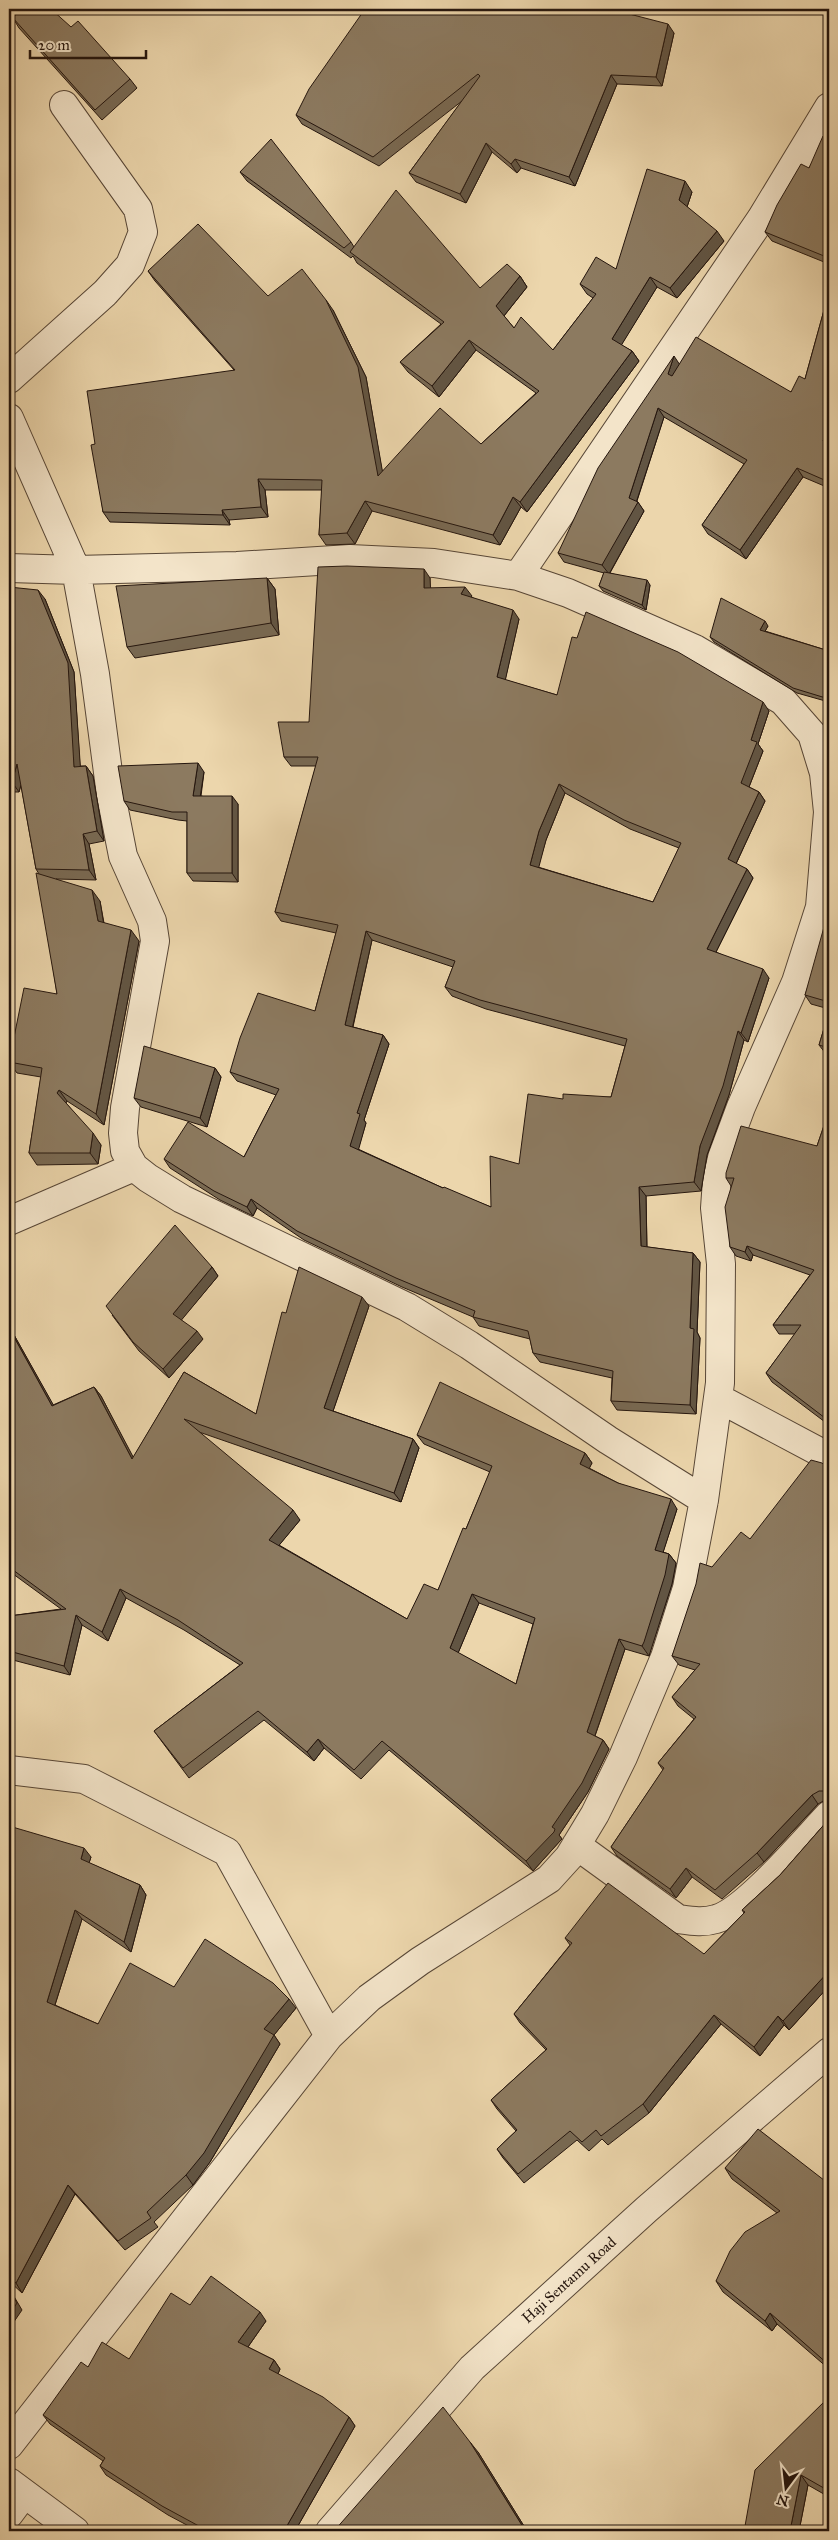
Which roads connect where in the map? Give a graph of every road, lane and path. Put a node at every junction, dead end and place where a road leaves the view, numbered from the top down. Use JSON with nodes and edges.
{"nodes":[{"id":1,"x":64,"y":105,"type":"dead end"},
{"id":2,"x":829,"y":107,"type":"edge"},
{"id":3,"x":9,"y":379,"type":"edge"},
{"id":4,"x":9,"y":418,"type":"edge"},
{"id":5,"x":9,"y":568,"type":"edge"},
{"id":6,"x":76,"y":570,"type":"junction"},
{"id":7,"x":518,"y":576,"type":"junction"},
{"id":8,"x":134,"y":1167,"type":"junction"},
{"id":9,"x":9,"y":1221,"type":"edge"},
{"id":10,"x":718,"y":1398,"type":"junction"},
{"id":11,"x":829,"y":1457,"type":"edge"},
{"id":12,"x":704,"y":1500,"type":"junction"},
{"id":13,"x":9,"y":1770,"type":"edge"},
{"id":14,"x":829,"y":1814,"type":"edge"},
{"id":15,"x":576,"y":1846,"type":"junction"},
{"id":16,"x":329,"y":2036,"type":"junction"},
{"id":17,"x":829,"y":2052,"type":"edge"},
{"id":18,"x":9,"y":2445,"type":"edge"},
{"id":19,"x":14,"y":2496,"type":"edge"},
{"id":20,"x":75,"y":2531,"type":"edge"},
{"id":21,"x":330,"y":2531,"type":"edge"}],
"edges":[{"from":1,"to":3,"type":"street"},
{"from":2,"to":7,"type":"street"},
{"from":4,"to":6,"type":"street"},
{"from":5,"to":6,"type":"street"},
{"from":6,"to":7,"type":"street"},
{"from":6,"to":8,"type":"street"},
{"from":7,"to":10,"type":"street"},
{"from":8,"to":9,"type":"street"},
{"from":8,"to":12,"type":"street"},
{"from":10,"to":11,"type":"street"},
{"from":10,"to":12,"type":"street"},
{"from":12,"to":15,"type":"street"},
{"from":13,"to":16,"type":"street"},
{"from":14,"to":15,"type":"street"},
{"from":15,"to":16,"type":"street"},
{"from":16,"to":18,"type":"street"},
{"from":17,"to":21,"type":"street","name":"Haji Sentamu Road"},
{"from":19,"to":20,"type":"street"}]}
